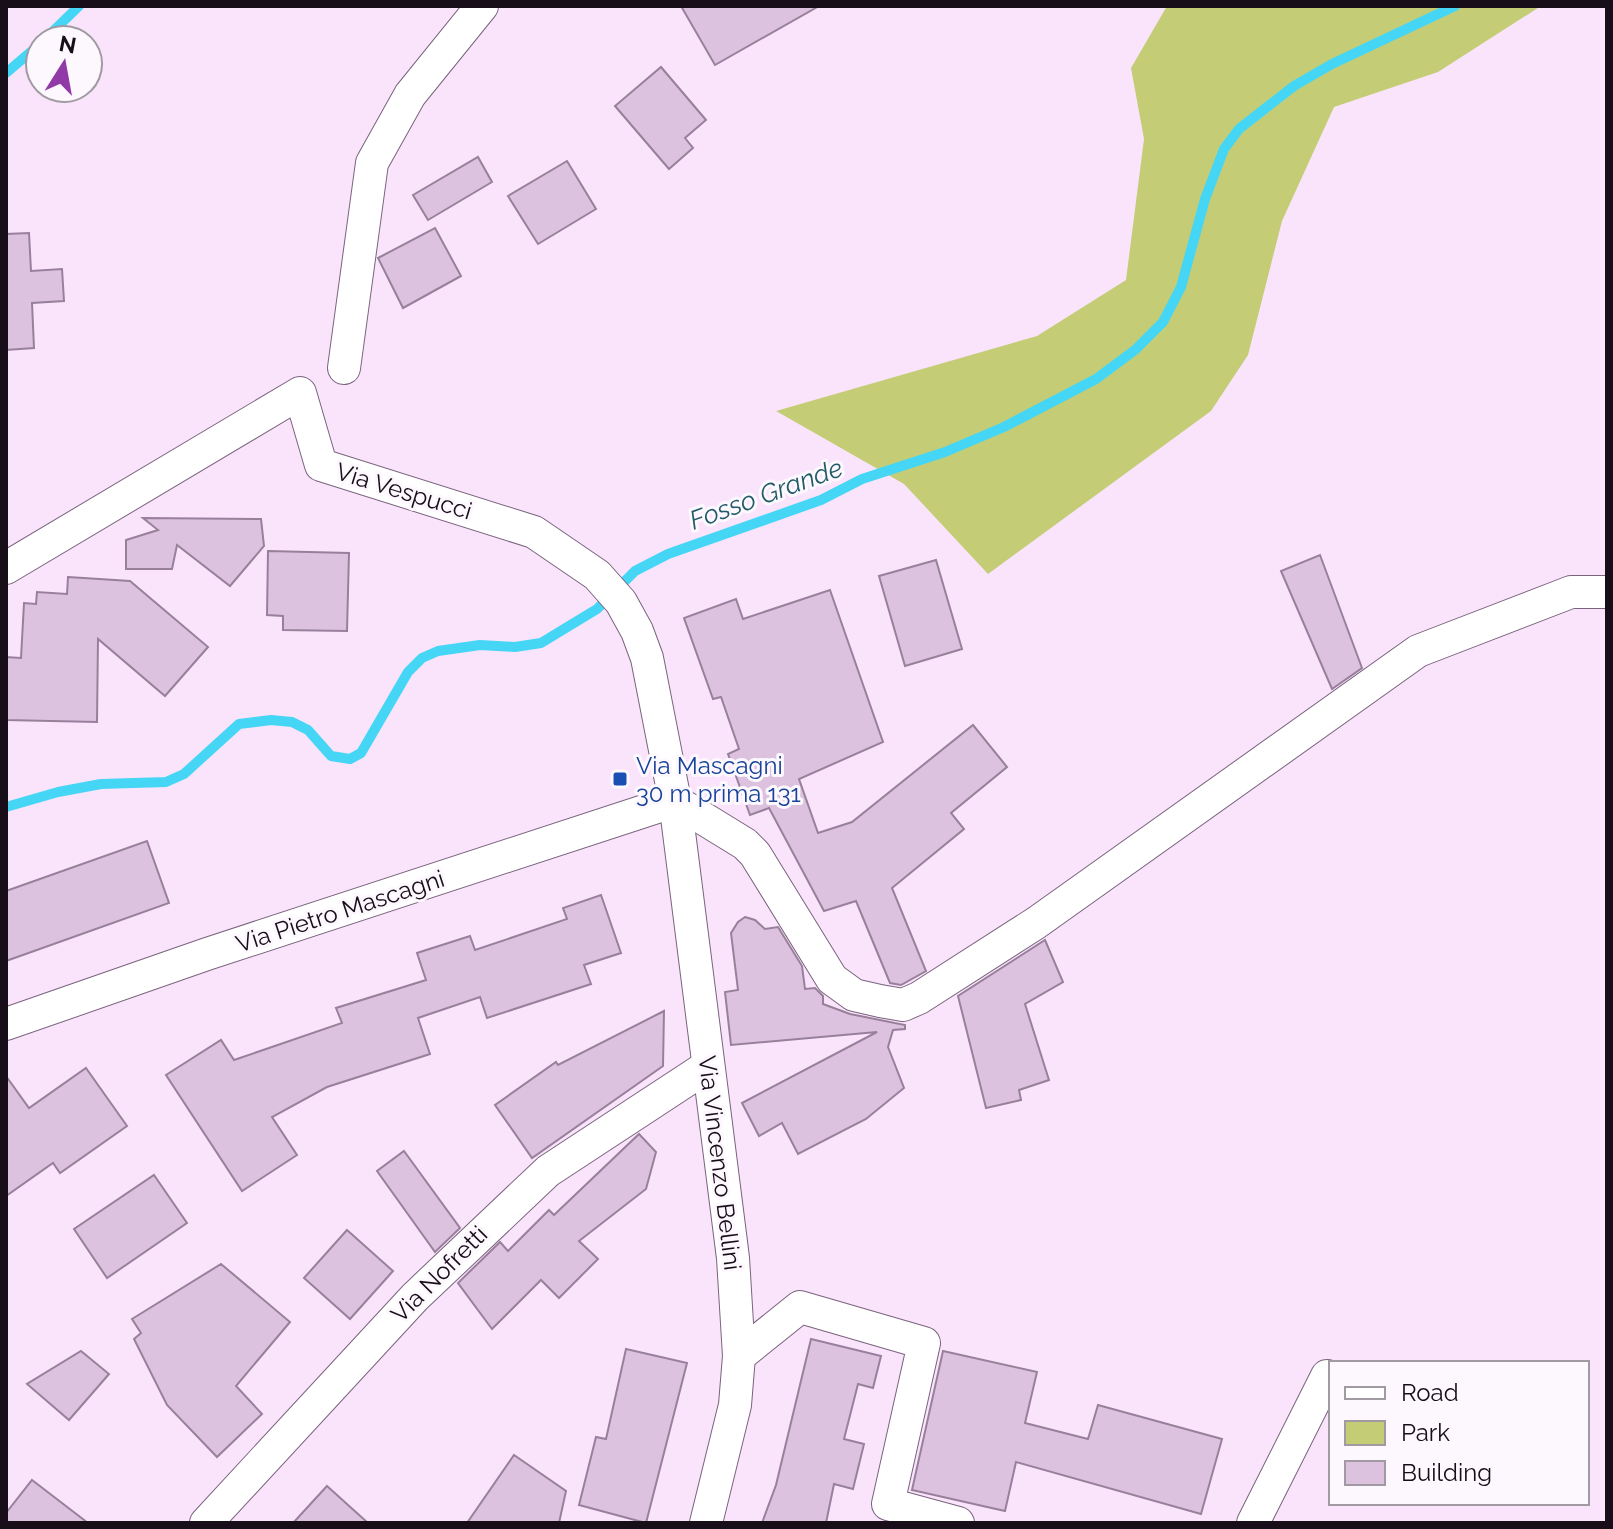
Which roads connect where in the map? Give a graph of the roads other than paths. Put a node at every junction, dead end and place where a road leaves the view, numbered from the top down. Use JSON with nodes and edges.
{"nodes":[{"id":1,"x":482,"y":6,"type":"edge"},
{"id":2,"x":344,"y":368,"type":"dead end"},
{"id":3,"x":6,"y":568,"type":"edge"},
{"id":4,"x":1607,"y":592,"type":"edge"},
{"id":5,"x":675,"y":801,"type":"junction"},
{"id":6,"x":6,"y":1024,"type":"edge"},
{"id":7,"x":708,"y":1066,"type":"junction"},
{"id":8,"x":739,"y":1356,"type":"junction"},
{"id":9,"x":1327,"y":1376,"type":"dead end"},
{"id":10,"x":206,"y":1523,"type":"edge"},
{"id":11,"x":706,"y":1523,"type":"edge"},
{"id":12,"x":958,"y":1523,"type":"edge"},
{"id":13,"x":1253,"y":1523,"type":"edge"}],
"edges":[{"from":1,"to":2,"type":"street"},
{"from":3,"to":5,"type":"street","name":"Via Vespucci"},
{"from":4,"to":5,"type":"street"},
{"from":5,"to":6,"type":"street","name":"Via Pietro Mascagni"},
{"from":5,"to":7,"type":"street","name":"Via Vincenzo Bellini"},
{"from":7,"to":8,"type":"street","name":"Via Vincenzo Bellini"},
{"from":7,"to":10,"type":"street","name":"Via Nofretti"},
{"from":8,"to":11,"type":"street","name":"Via Vincenzo Bellini"},
{"from":8,"to":12,"type":"street"},
{"from":9,"to":13,"type":"street"}]}
